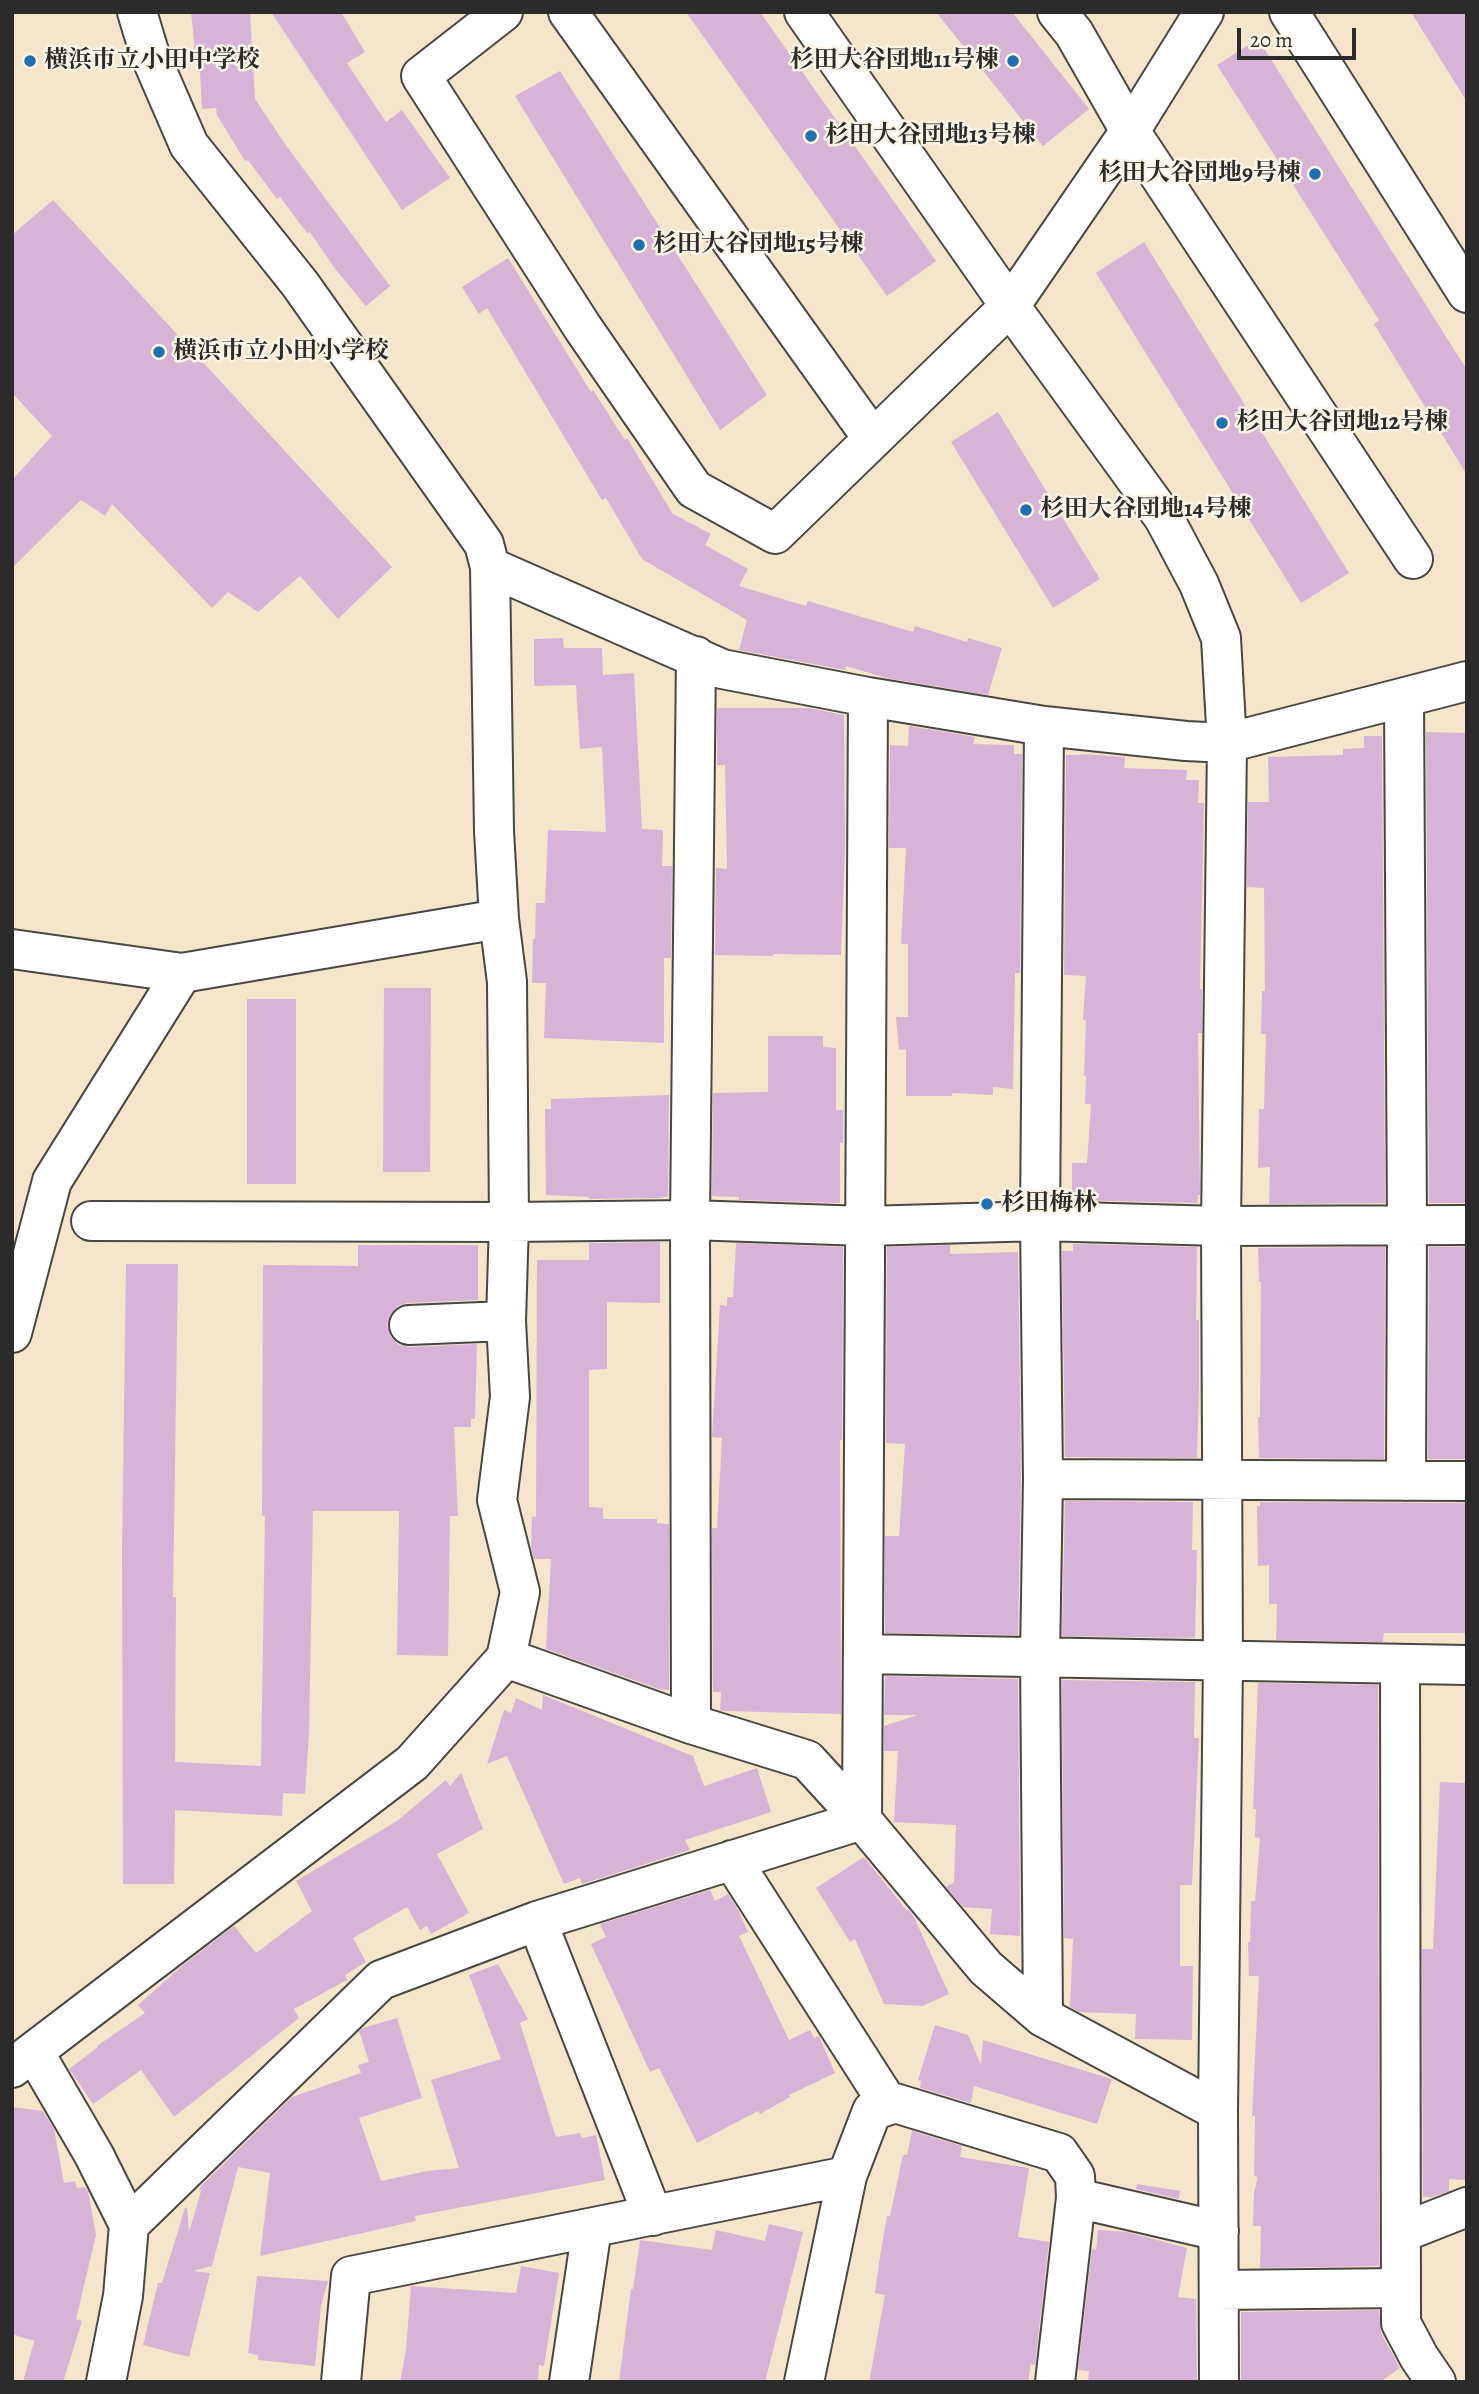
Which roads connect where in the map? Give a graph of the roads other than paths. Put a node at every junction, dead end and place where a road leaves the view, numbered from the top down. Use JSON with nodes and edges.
{"nodes":[{"id":1,"x":137,"y":12,"type":"edge"},
{"id":2,"x":503,"y":12,"type":"edge"},
{"id":3,"x":568,"y":12,"type":"edge"},
{"id":4,"x":804,"y":12,"type":"edge"},
{"id":5,"x":1057,"y":12,"type":"edge"},
{"id":6,"x":1204,"y":12,"type":"edge"},
{"id":7,"x":1289,"y":12,"type":"edge"},
{"id":8,"x":1130,"y":131,"type":"junction"},
{"id":9,"x":1467,"y":293,"type":"edge"},
{"id":10,"x":1010,"y":306,"type":"junction"},
{"id":11,"x":873,"y":439,"type":"junction"},
{"id":12,"x":1413,"y":559,"type":"dead end"},
{"id":13,"x":490,"y":567,"type":"junction"},
{"id":14,"x":696,"y":656,"type":"junction"},
{"id":15,"x":1467,"y":681,"type":"edge"},
{"id":16,"x":868,"y":697,"type":"junction"},
{"id":17,"x":1404,"y":699,"type":"junction"},
{"id":18,"x":1044,"y":726,"type":"junction"},
{"id":19,"x":1227,"y":743,"type":"junction"},
{"id":20,"x":499,"y":919,"type":"junction"},
{"id":21,"x":12,"y":950,"type":"edge"},
{"id":22,"x":182,"y":973,"type":"junction"},
{"id":23,"x":690,"y":1220,"type":"junction"},
{"id":24,"x":91,"y":1221,"type":"dead end"},
{"id":25,"x":509,"y":1222,"type":"junction"},
{"id":26,"x":1040,"y":1222,"type":"junction"},
{"id":27,"x":865,"y":1226,"type":"junction"},
{"id":28,"x":1221,"y":1226,"type":"junction"},
{"id":29,"x":1407,"y":1226,"type":"junction"},
{"id":30,"x":1467,"y":1226,"type":"edge"},
{"id":31,"x":506,"y":1321,"type":"junction"},
{"id":32,"x":409,"y":1325,"type":"dead end"},
{"id":33,"x":12,"y":1333,"type":"edge"},
{"id":34,"x":1043,"y":1479,"type":"junction"},
{"id":35,"x":1222,"y":1480,"type":"junction"},
{"id":36,"x":1406,"y":1481,"type":"junction"},
{"id":37,"x":1467,"y":1481,"type":"edge"},
{"id":38,"x":863,"y":1654,"type":"junction"},
{"id":39,"x":1040,"y":1657,"type":"junction"},
{"id":40,"x":506,"y":1658,"type":"junction"},
{"id":41,"x":1223,"y":1659,"type":"junction"},
{"id":42,"x":1400,"y":1664,"type":"junction"},
{"id":43,"x":1467,"y":1665,"type":"edge"},
{"id":44,"x":691,"y":1724,"type":"junction"},
{"id":45,"x":862,"y":1819,"type":"junction"},
{"id":46,"x":732,"y":1860,"type":"junction"},
{"id":47,"x":537,"y":1921,"type":"junction"},
{"id":48,"x":1043,"y":2017,"type":"junction"},
{"id":49,"x":23,"y":2060,"type":"edge"},
{"id":50,"x":889,"y":2105,"type":"junction"},
{"id":51,"x":1218,"y":2111,"type":"junction"},
{"id":52,"x":847,"y":2176,"type":"junction"},
{"id":53,"x":1076,"y":2197,"type":"junction"},
{"id":54,"x":1467,"y":2207,"type":"edge"},
{"id":55,"x":653,"y":2216,"type":"junction"},
{"id":56,"x":129,"y":2225,"type":"junction"},
{"id":57,"x":592,"y":2228,"type":"junction"},
{"id":58,"x":1219,"y":2231,"type":"junction"},
{"id":59,"x":1401,"y":2233,"type":"junction"},
{"id":60,"x":1401,"y":2288,"type":"junction"},
{"id":61,"x":1219,"y":2290,"type":"junction"},
{"id":62,"x":106,"y":2382,"type":"edge"},
{"id":63,"x":341,"y":2382,"type":"edge"},
{"id":64,"x":569,"y":2382,"type":"edge"},
{"id":65,"x":804,"y":2382,"type":"edge"},
{"id":66,"x":1055,"y":2382,"type":"edge"},
{"id":67,"x":1219,"y":2382,"type":"edge"},
{"id":68,"x":1436,"y":2382,"type":"edge"}],
"edges":[{"from":1,"to":13,"type":"street"},
{"from":2,"to":11,"type":"street"},
{"from":3,"to":11,"type":"street"},
{"from":4,"to":10,"type":"street"},
{"from":5,"to":8,"type":"street"},
{"from":6,"to":8,"type":"street"},
{"from":7,"to":9,"type":"street"},
{"from":8,"to":10,"type":"street"},
{"from":8,"to":12,"type":"street"},
{"from":10,"to":11,"type":"street"},
{"from":10,"to":19,"type":"street"},
{"from":13,"to":14,"type":"street"},
{"from":13,"to":20,"type":"street"},
{"from":14,"to":16,"type":"street"},
{"from":14,"to":23,"type":"street"},
{"from":15,"to":17,"type":"street"},
{"from":16,"to":18,"type":"street"},
{"from":16,"to":27,"type":"street"},
{"from":17,"to":19,"type":"street"},
{"from":17,"to":29,"type":"street"},
{"from":18,"to":19,"type":"street"},
{"from":18,"to":26,"type":"street"},
{"from":19,"to":28,"type":"street"},
{"from":20,"to":22,"type":"street"},
{"from":20,"to":25,"type":"street"},
{"from":21,"to":22,"type":"street"},
{"from":22,"to":33,"type":"street"},
{"from":23,"to":25,"type":"street"},
{"from":23,"to":27,"type":"street"},
{"from":23,"to":44,"type":"street"},
{"from":24,"to":25,"type":"street"},
{"from":25,"to":31,"type":"street"},
{"from":26,"to":27,"type":"street"},
{"from":26,"to":28,"type":"street"},
{"from":26,"to":34,"type":"street"},
{"from":27,"to":38,"type":"street"},
{"from":28,"to":29,"type":"street"},
{"from":28,"to":35,"type":"street"},
{"from":29,"to":30,"type":"street"},
{"from":29,"to":36,"type":"street"},
{"from":31,"to":32,"type":"street"},
{"from":31,"to":40,"type":"street"},
{"from":34,"to":35,"type":"street"},
{"from":34,"to":39,"type":"street"},
{"from":35,"to":36,"type":"street"},
{"from":35,"to":41,"type":"street"},
{"from":36,"to":37,"type":"street"},
{"from":38,"to":39,"type":"street"},
{"from":38,"to":45,"type":"street"},
{"from":39,"to":41,"type":"street"},
{"from":39,"to":48,"type":"street"},
{"from":40,"to":44,"type":"street"},
{"from":40,"to":49,"type":"street"},
{"from":41,"to":42,"type":"street"},
{"from":41,"to":51,"type":"street"},
{"from":42,"to":43,"type":"street"},
{"from":42,"to":59,"type":"street"},
{"from":44,"to":45,"type":"street"},
{"from":45,"to":46,"type":"street"},
{"from":45,"to":48,"type":"street"},
{"from":46,"to":47,"type":"street"},
{"from":46,"to":50,"type":"street"},
{"from":47,"to":55,"type":"street"},
{"from":47,"to":56,"type":"street"},
{"from":48,"to":51,"type":"street"},
{"from":49,"to":56,"type":"street"},
{"from":50,"to":52,"type":"street"},
{"from":50,"to":53,"type":"street"},
{"from":51,"to":58,"type":"street"},
{"from":52,"to":55,"type":"street"},
{"from":52,"to":65,"type":"street"},
{"from":53,"to":58,"type":"street"},
{"from":53,"to":66,"type":"street"},
{"from":54,"to":59,"type":"street"},
{"from":55,"to":57,"type":"street"},
{"from":56,"to":62,"type":"street"},
{"from":57,"to":63,"type":"street"},
{"from":57,"to":64,"type":"street"},
{"from":58,"to":61,"type":"street"},
{"from":59,"to":60,"type":"street"},
{"from":60,"to":61,"type":"street"},
{"from":60,"to":68,"type":"street"},
{"from":61,"to":67,"type":"street"}]}
